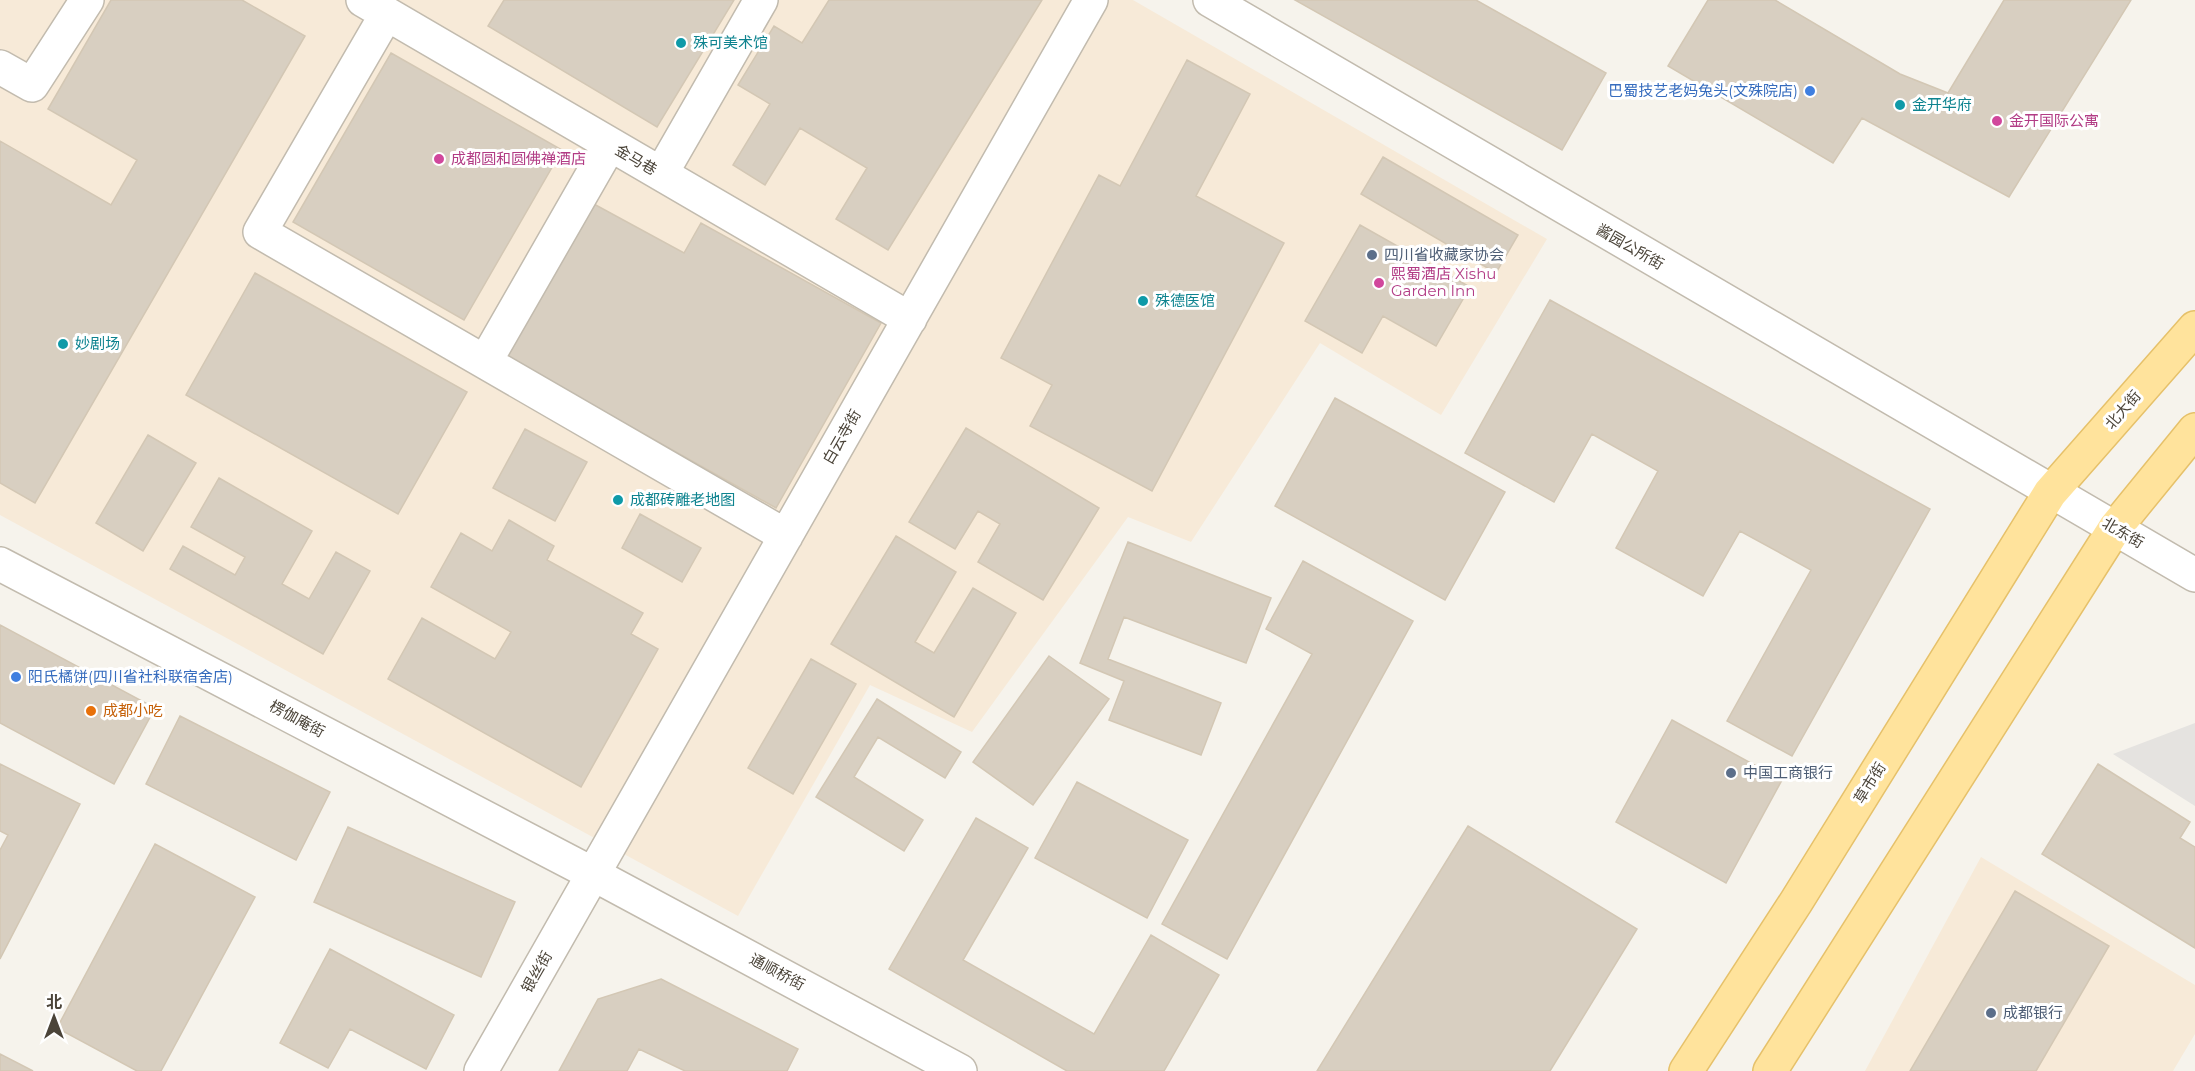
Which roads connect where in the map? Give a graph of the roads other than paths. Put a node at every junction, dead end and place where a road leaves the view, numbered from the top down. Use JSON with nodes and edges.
{"nodes":[{"id":1,"x":87,"y":0,"type":"edge"},
{"id":2,"x":761,"y":0,"type":"edge"},
{"id":3,"x":1091,"y":0,"type":"edge"},
{"id":4,"x":1210,"y":0,"type":"edge"},
{"id":5,"x":375,"y":7,"type":"edge"},
{"id":6,"x":0,"y":67,"type":"edge"},
{"id":7,"x":610,"y":144,"type":"junction"},
{"id":8,"x":661,"y":174,"type":"junction"},
{"id":9,"x":910,"y":319,"type":"junction"},
{"id":10,"x":2195,"y":328,"type":"edge"},
{"id":11,"x":485,"y":362,"type":"junction"},
{"id":12,"x":2195,"y":430,"type":"edge"},
{"id":13,"x":2050,"y":493,"type":"junction"},
{"id":14,"x":2115,"y":528,"type":"junction"},
{"id":15,"x":786,"y":536,"type":"junction"},
{"id":16,"x":0,"y":564,"type":"edge"},
{"id":17,"x":2195,"y":575,"type":"edge"},
{"id":18,"x":593,"y":874,"type":"junction"},
{"id":19,"x":481,"y":1071,"type":"edge"},
{"id":20,"x":960,"y":1071,"type":"edge"},
{"id":21,"x":1686,"y":1071,"type":"edge"},
{"id":22,"x":1770,"y":1071,"type":"edge"}],
"edges":[{"from":1,"to":6,"type":"street"},
{"from":2,"to":8,"type":"street"},
{"from":3,"to":9,"type":"street","name":"白云寺街"},
{"from":4,"to":13,"type":"street","name":"酱园公所街"},
{"from":5,"to":7,"type":"street","name":"金马巷"},
{"from":5,"to":11,"type":"street"},
{"from":7,"to":8,"type":"street","name":"金马巷"},
{"from":7,"to":11,"type":"street"},
{"from":8,"to":9,"type":"street","name":"金马巷"},
{"from":9,"to":15,"type":"street","name":"白云寺街"},
{"from":10,"to":13,"type":"main road","name":"北大街"},
{"from":11,"to":15,"type":"street"},
{"from":12,"to":14,"type":"main road"},
{"from":13,"to":14,"type":"street","name":"北东街"},
{"from":13,"to":21,"type":"main road","name":"草市街"},
{"from":14,"to":17,"type":"street","name":"北东街"},
{"from":14,"to":22,"type":"main road"},
{"from":15,"to":18,"type":"street","name":"白云寺街"},
{"from":16,"to":18,"type":"street","name":"楞伽庵街"},
{"from":18,"to":19,"type":"street","name":"银丝街"},
{"from":18,"to":20,"type":"street","name":"通顺桥街"}]}
